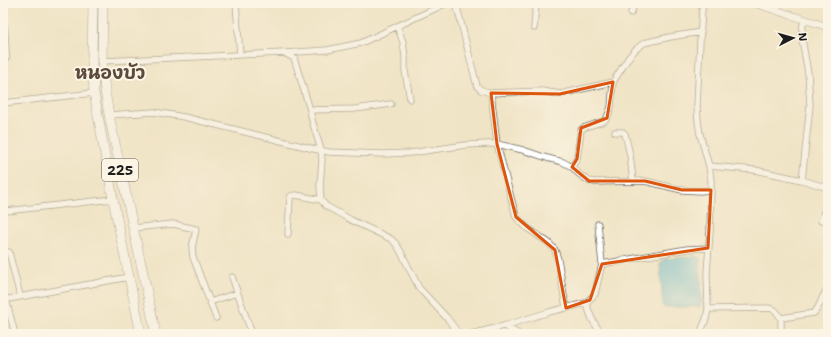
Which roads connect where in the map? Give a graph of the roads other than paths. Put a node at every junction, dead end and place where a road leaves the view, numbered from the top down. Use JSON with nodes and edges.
{"nodes":[{"id":1,"x":92,"y":3,"type":"edge"},
{"id":2,"x":103,"y":3,"type":"edge"},
{"id":3,"x":236,"y":3,"type":"edge"},
{"id":4,"x":447,"y":3,"type":"edge"},
{"id":5,"x":456,"y":3,"type":"edge"},
{"id":6,"x":536,"y":3,"type":"edge"},
{"id":7,"x":635,"y":3,"type":"edge"},
{"id":8,"x":704,"y":3,"type":"edge"},
{"id":9,"x":754,"y":3,"type":"edge"},
{"id":10,"x":631,"y":13,"type":"dead end"},
{"id":11,"x":804,"y":20,"type":"junction"},
{"id":12,"x":6,"y":26,"type":"dead end"},
{"id":13,"x":397,"y":26,"type":"junction"},
{"id":14,"x":828,"y":27,"type":"edge"},
{"id":15,"x":534,"y":28,"type":"dead end"},
{"id":16,"x":701,"y":32,"type":"junction"},
{"id":17,"x":284,"y":53,"type":"junction"},
{"id":18,"x":240,"y":55,"type":"junction"},
{"id":19,"x":3,"y":60,"type":"edge"},
{"id":20,"x":102,"y":61,"type":"junction"},
{"id":21,"x":613,"y":82,"type":"junction"},
{"id":22,"x":94,"y":93,"type":"junction"},
{"id":23,"x":491,"y":93,"type":"junction"},
{"id":24,"x":410,"y":100,"type":"dead end"},
{"id":25,"x":3,"y":103,"type":"edge"},
{"id":26,"x":391,"y":104,"type":"dead end"},
{"id":27,"x":310,"y":110,"type":"junction"},
{"id":28,"x":109,"y":115,"type":"junction"},
{"id":29,"x":616,"y":132,"type":"dead end"},
{"id":30,"x":498,"y":144,"type":"junction"},
{"id":31,"x":321,"y":150,"type":"junction"},
{"id":32,"x":709,"y":166,"type":"junction"},
{"id":33,"x":572,"y":167,"type":"junction"},
{"id":34,"x":802,"y":180,"type":"junction"},
{"id":35,"x":633,"y":181,"type":"junction"},
{"id":36,"x":828,"y":188,"type":"edge"},
{"id":37,"x":711,"y":190,"type":"junction"},
{"id":38,"x":113,"y":199,"type":"junction"},
{"id":39,"x":321,"y":200,"type":"junction"},
{"id":40,"x":828,"y":200,"type":"edge"},
{"id":41,"x":6,"y":211,"type":"dead end"},
{"id":42,"x":821,"y":221,"type":"dead end"},
{"id":43,"x":598,"y":224,"type":"dead end"},
{"id":44,"x":133,"y":228,"type":"junction"},
{"id":45,"x":288,"y":234,"type":"dead end"},
{"id":46,"x":708,"y":248,"type":"junction"},
{"id":47,"x":9,"y":252,"type":"dead end"},
{"id":48,"x":602,"y":264,"type":"junction"},
{"id":49,"x":129,"y":277,"type":"junction"},
{"id":50,"x":232,"y":277,"type":"dead end"},
{"id":51,"x":828,"y":289,"type":"edge"},
{"id":52,"x":237,"y":293,"type":"junction"},
{"id":53,"x":20,"y":296,"type":"junction"},
{"id":54,"x":5,"y":299,"type":"edge"},
{"id":55,"x":210,"y":302,"type":"junction"},
{"id":56,"x":586,"y":303,"type":"junction"},
{"id":57,"x":566,"y":308,"type":"junction"},
{"id":58,"x":708,"y":309,"type":"junction"},
{"id":59,"x":216,"y":318,"type":"dead end"},
{"id":60,"x":781,"y":318,"type":"junction"},
{"id":61,"x":504,"y":326,"type":"junction"},
{"id":62,"x":15,"y":334,"type":"edge"},
{"id":63,"x":141,"y":334,"type":"edge"},
{"id":64,"x":156,"y":334,"type":"edge"},
{"id":65,"x":252,"y":334,"type":"edge"},
{"id":66,"x":459,"y":334,"type":"edge"},
{"id":67,"x":471,"y":334,"type":"edge"},
{"id":68,"x":518,"y":334,"type":"edge"},
{"id":69,"x":601,"y":334,"type":"edge"},
{"id":70,"x":700,"y":334,"type":"edge"},
{"id":71,"x":781,"y":334,"type":"edge"}],
"edges":[{"from":1,"to":22,"type":"main road","number":"225"},
{"from":2,"to":20,"type":"main road","number":"225"},
{"from":3,"to":18,"type":"street"},
{"from":4,"to":13,"type":"street"},
{"from":5,"to":23,"type":"street"},
{"from":6,"to":15,"type":"street"},
{"from":7,"to":10,"type":"street"},
{"from":8,"to":16,"type":"street"},
{"from":9,"to":11,"type":"street"},
{"from":11,"to":14,"type":"street"},
{"from":11,"to":34,"type":"street"},
{"from":12,"to":19,"type":"lane"},
{"from":13,"to":17,"type":"street"},
{"from":13,"to":24,"type":"street"},
{"from":16,"to":21,"type":"street"},
{"from":16,"to":32,"type":"street"},
{"from":17,"to":18,"type":"street"},
{"from":17,"to":27,"type":"street"},
{"from":18,"to":20,"type":"street"},
{"from":20,"to":28,"type":"main road","number":"225"},
{"from":21,"to":23,"type":"street"},
{"from":21,"to":33,"type":"street"},
{"from":22,"to":25,"type":"street"},
{"from":22,"to":38,"type":"main road","number":"225"},
{"from":23,"to":30,"type":"street"},
{"from":26,"to":27,"type":"street"},
{"from":27,"to":31,"type":"street"},
{"from":28,"to":31,"type":"street"},
{"from":28,"to":44,"type":"main road","number":"225"},
{"from":29,"to":35,"type":"street"},
{"from":30,"to":31,"type":"street"},
{"from":30,"to":33,"type":"street"},
{"from":30,"to":57,"type":"street"},
{"from":31,"to":39,"type":"street"},
{"from":32,"to":34,"type":"street"},
{"from":32,"to":37,"type":"street"},
{"from":33,"to":35,"type":"street"},
{"from":34,"to":36,"type":"street"},
{"from":35,"to":37,"type":"street"},
{"from":37,"to":46,"type":"street"},
{"from":38,"to":41,"type":"street"},
{"from":38,"to":49,"type":"main road","number":"225"},
{"from":39,"to":45,"type":"street"},
{"from":39,"to":66,"type":"street"},
{"from":40,"to":42,"type":"street"},
{"from":43,"to":48,"type":"street"},
{"from":44,"to":55,"type":"street"},
{"from":44,"to":64,"type":"main road","number":"225"},
{"from":46,"to":48,"type":"street"},
{"from":46,"to":58,"type":"street"},
{"from":47,"to":53,"type":"street"},
{"from":48,"to":56,"type":"street"},
{"from":49,"to":53,"type":"street"},
{"from":49,"to":63,"type":"main road","number":"225"},
{"from":50,"to":52,"type":"street"},
{"from":51,"to":60,"type":"street"},
{"from":52,"to":55,"type":"street"},
{"from":52,"to":65,"type":"street"},
{"from":53,"to":54,"type":"street"},
{"from":54,"to":62,"type":"street"},
{"from":55,"to":59,"type":"street"},
{"from":56,"to":57,"type":"street"},
{"from":56,"to":69,"type":"street"},
{"from":57,"to":61,"type":"street"},
{"from":58,"to":60,"type":"street"},
{"from":58,"to":70,"type":"street"},
{"from":60,"to":71,"type":"street"},
{"from":61,"to":67,"type":"street"},
{"from":61,"to":68,"type":"street"}]}
